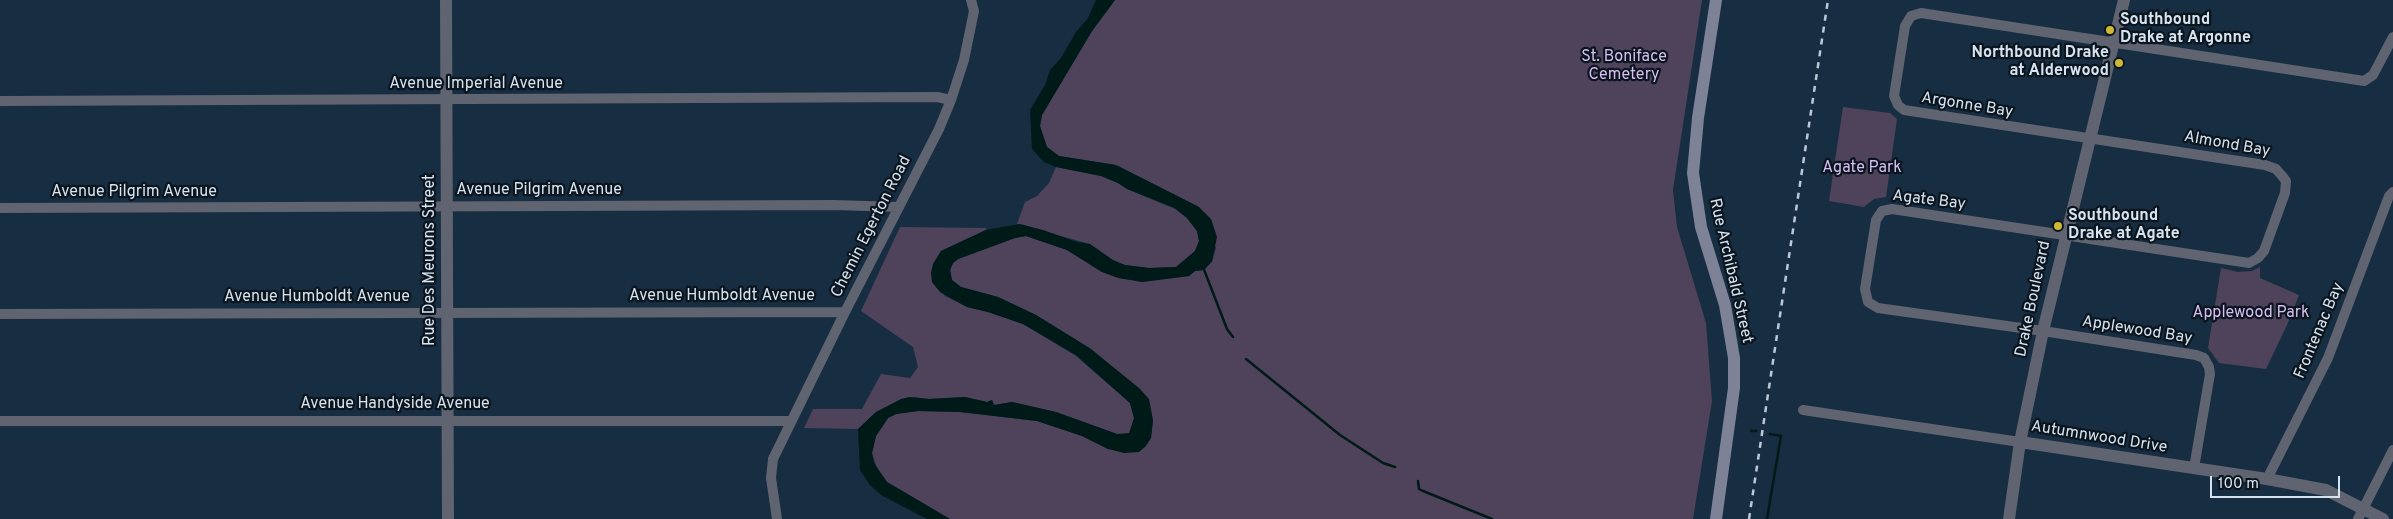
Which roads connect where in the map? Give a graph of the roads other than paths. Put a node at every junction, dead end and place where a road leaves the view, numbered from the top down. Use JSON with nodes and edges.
{"nodes":[{"id":1,"x":446,"y":0,"type":"edge"},
{"id":2,"x":971,"y":0,"type":"edge"},
{"id":3,"x":1716,"y":0,"type":"edge"},
{"id":4,"x":2124,"y":0,"type":"edge"},
{"id":5,"x":2393,"y":37,"type":"edge"},
{"id":6,"x":2112,"y":41,"type":"junction"},
{"id":7,"x":0,"y":100,"type":"edge"},
{"id":8,"x":447,"y":100,"type":"junction"},
{"id":9,"x":952,"y":100,"type":"junction"},
{"id":10,"x":2088,"y":139,"type":"junction"},
{"id":11,"x":2393,"y":192,"type":"edge"},
{"id":12,"x":446,"y":207,"type":"junction"},
{"id":13,"x":899,"y":207,"type":"junction"},
{"id":14,"x":0,"y":208,"type":"edge"},
{"id":15,"x":2064,"y":236,"type":"junction"},
{"id":16,"x":447,"y":312,"type":"junction"},
{"id":17,"x":845,"y":312,"type":"junction"},
{"id":18,"x":0,"y":314,"type":"edge"},
{"id":19,"x":2043,"y":331,"type":"junction"},
{"id":20,"x":1803,"y":410,"type":"dead end"},
{"id":21,"x":447,"y":420,"type":"junction"},
{"id":22,"x":0,"y":421,"type":"edge"},
{"id":23,"x":790,"y":421,"type":"junction"},
{"id":24,"x":2020,"y":442,"type":"junction"},
{"id":25,"x":2393,"y":450,"type":"edge"},
{"id":26,"x":2194,"y":468,"type":"junction"},
{"id":27,"x":2267,"y":479,"type":"junction"},
{"id":28,"x":2361,"y":514,"type":"edge"},
{"id":29,"x":448,"y":519,"type":"edge"},
{"id":30,"x":777,"y":519,"type":"edge"},
{"id":31,"x":1716,"y":519,"type":"edge"},
{"id":32,"x":2009,"y":519,"type":"edge"},
{"id":33,"x":2383,"y":519,"type":"edge"}],
"edges":[{"from":1,"to":8,"type":"street","name":"Rue Des Meurons Street"},
{"from":2,"to":9,"type":"street","name":"Chemin Egerton Road"},
{"from":3,"to":31,"type":"main road","name":"Rue Archibald Street"},
{"from":4,"to":6,"type":"street","name":"Drake Boulevard"},
{"from":5,"to":6,"type":"street","name":"Argonne Bay"},
{"from":6,"to":10,"type":"street","name":"Drake Boulevard"},
{"from":6,"to":10,"type":"street","name":"Argonne Bay"},
{"from":7,"to":8,"type":"street","name":"Avenue Imperial Avenue"},
{"from":8,"to":9,"type":"street","name":"Avenue Imperial Avenue"},
{"from":8,"to":12,"type":"street","name":"Rue Des Meurons Street"},
{"from":9,"to":13,"type":"street","name":"Chemin Egerton Road"},
{"from":10,"to":15,"type":"street","name":"Drake Boulevard"},
{"from":10,"to":15,"type":"street","name":"Almond Bay"},
{"from":11,"to":27,"type":"street","name":"Frontenac Bay"},
{"from":12,"to":13,"type":"street","name":"Avenue Pilgrim Avenue"},
{"from":12,"to":14,"type":"street","name":"Avenue Pilgrim Avenue"},
{"from":12,"to":16,"type":"street","name":"Rue Des Meurons Street"},
{"from":13,"to":17,"type":"street","name":"Chemin Egerton Road"},
{"from":15,"to":19,"type":"street","name":"Drake Boulevard"},
{"from":15,"to":19,"type":"street","name":"Agate Bay"},
{"from":16,"to":17,"type":"street","name":"Avenue Humboldt Avenue"},
{"from":16,"to":18,"type":"street","name":"Avenue Humboldt Avenue"},
{"from":16,"to":21,"type":"street","name":"Rue Des Meurons Street"},
{"from":17,"to":23,"type":"street","name":"Chemin Egerton Road"},
{"from":19,"to":24,"type":"street","name":"Drake Boulevard"},
{"from":19,"to":26,"type":"street","name":"Applewood Bay"},
{"from":20,"to":24,"type":"street","name":"Autumnwood Drive"},
{"from":21,"to":22,"type":"street","name":"Avenue Handyside Avenue"},
{"from":21,"to":23,"type":"street","name":"Avenue Handyside Avenue"},
{"from":21,"to":29,"type":"street","name":"Rue Des Meurons Street"},
{"from":23,"to":30,"type":"street","name":"Chemin Egerton Road"},
{"from":24,"to":26,"type":"street","name":"Autumnwood Drive"},
{"from":24,"to":32,"type":"street","name":"Drake Boulevard"},
{"from":25,"to":28,"type":"street"},
{"from":26,"to":27,"type":"street","name":"Autumnwood Drive"},
{"from":27,"to":28,"type":"street","name":"Autumnwood Drive"},
{"from":28,"to":33,"type":"street","name":"Autumnwood Drive"}]}
